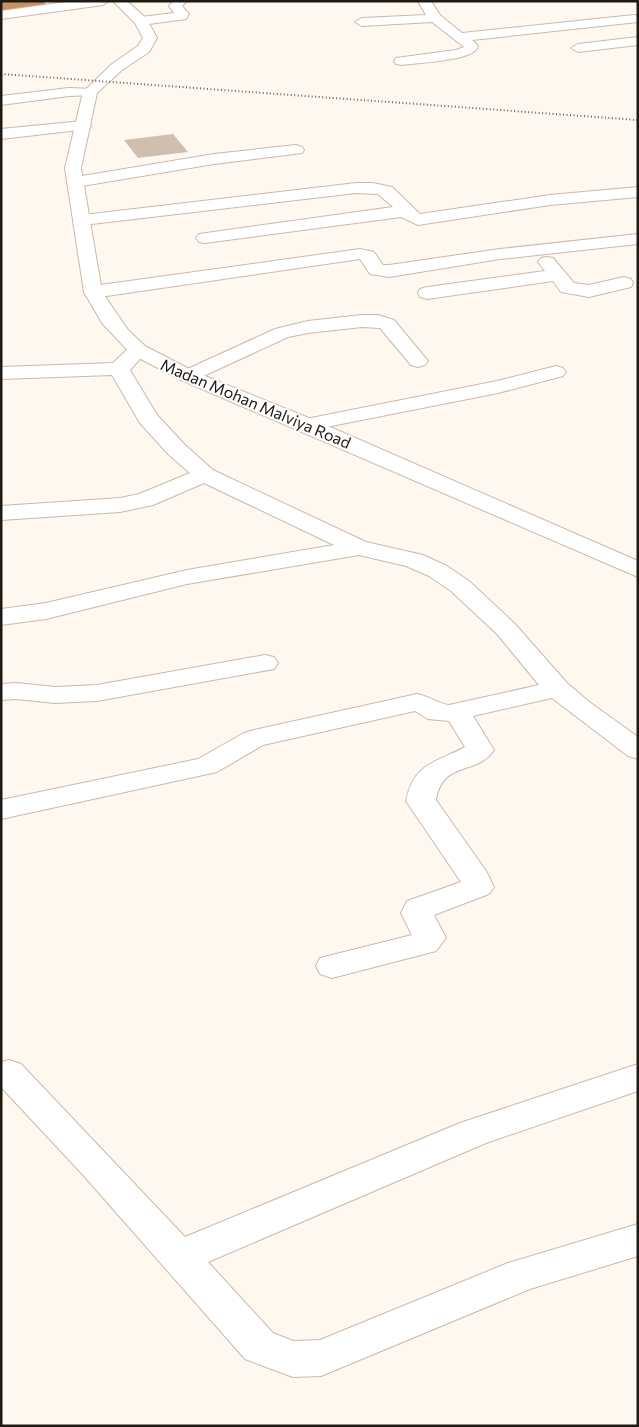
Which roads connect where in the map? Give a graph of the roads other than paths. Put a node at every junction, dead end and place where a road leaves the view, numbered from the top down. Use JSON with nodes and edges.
{"nodes":[{"id":1,"x":103,"y":1,"type":"edge"},
{"id":2,"x":119,"y":1,"type":"edge"},
{"id":3,"x":181,"y":1,"type":"edge"},
{"id":4,"x":424,"y":1,"type":"edge"},
{"id":5,"x":632,"y":4,"type":"dead end"},
{"id":6,"x":1,"y":15,"type":"edge"},
{"id":7,"x":435,"y":18,"type":"junction"},
{"id":8,"x":141,"y":21,"type":"junction"},
{"id":9,"x":362,"y":22,"type":"dead end"},
{"id":10,"x":636,"y":23,"type":"edge"},
{"id":11,"x":459,"y":37,"type":"junction"},
{"id":12,"x":638,"y":41,"type":"edge"},
{"id":13,"x":578,"y":48,"type":"dead end"},
{"id":14,"x":401,"y":61,"type":"dead end"},
{"id":15,"x":1,"y":86,"type":"edge"},
{"id":16,"x":69,"y":92,"type":"junction"},
{"id":17,"x":90,"y":92,"type":"junction"},
{"id":18,"x":1,"y":101,"type":"edge"},
{"id":19,"x":83,"y":126,"type":"junction"},
{"id":20,"x":1,"y":134,"type":"edge"},
{"id":21,"x":296,"y":150,"type":"dead end"},
{"id":22,"x":76,"y":182,"type":"junction"},
{"id":23,"x":638,"y":192,"type":"edge"},
{"id":24,"x":618,"y":194,"type":"junction"},
{"id":25,"x":637,"y":209,"type":"edge"},
{"id":26,"x":404,"y":211,"type":"junction"},
{"id":27,"x":82,"y":220,"type":"junction"},
{"id":28,"x":205,"y":238,"type":"dead end"},
{"id":29,"x":638,"y":239,"type":"edge"},
{"id":30,"x":538,"y":249,"type":"junction"},
{"id":31,"x":558,"y":274,"type":"junction"},
{"id":32,"x":624,"y":283,"type":"dead end"},
{"id":33,"x":93,"y":292,"type":"junction"},
{"id":34,"x":426,"y":294,"type":"dead end"},
{"id":35,"x":138,"y":350,"type":"junction"},
{"id":36,"x":418,"y":361,"type":"dead end"},
{"id":37,"x":119,"y":368,"type":"junction"},
{"id":38,"x":556,"y":372,"type":"dead end"},
{"id":39,"x":1,"y":373,"type":"edge"},
{"id":40,"x":188,"y":376,"type":"junction"},
{"id":41,"x":306,"y":425,"type":"junction"},
{"id":42,"x":205,"y":475,"type":"junction"},
{"id":43,"x":1,"y":513,"type":"edge"},
{"id":44,"x":359,"y":548,"type":"junction"},
{"id":45,"x":638,"y":570,"type":"edge"},
{"id":46,"x":1,"y":617,"type":"edge"},
{"id":47,"x":265,"y":663,"type":"dead end"},
{"id":48,"x":557,"y":689,"type":"junction"},
{"id":49,"x":1,"y":692,"type":"edge"},
{"id":50,"x":457,"y":712,"type":"junction"},
{"id":51,"x":638,"y":750,"type":"edge"},
{"id":52,"x":1,"y":810,"type":"edge"},
{"id":53,"x":332,"y":966,"type":"dead end"},
{"id":54,"x":10,"y":1074,"type":"dead end"},
{"id":55,"x":638,"y":1077,"type":"edge"},
{"id":56,"x":638,"y":1240,"type":"edge"},
{"id":57,"x":179,"y":1257,"type":"junction"}],
"edges":[{"from":1,"to":6,"type":"main road"},
{"from":2,"to":8,"type":"main road"},
{"from":3,"to":8,"type":"main road"},
{"from":4,"to":7,"type":"main road"},
{"from":5,"to":10,"type":"main road"},
{"from":7,"to":9,"type":"main road"},
{"from":7,"to":11,"type":"main road"},
{"from":8,"to":17,"type":"main road"},
{"from":10,"to":11,"type":"main road"},
{"from":11,"to":14,"type":"main road"},
{"from":12,"to":13,"type":"main road"},
{"from":15,"to":16,"type":"main road"},
{"from":16,"to":17,"type":"main road"},
{"from":16,"to":18,"type":"main road"},
{"from":17,"to":19,"type":"main road","name":"Madan Mohan Malviya Road"},
{"from":19,"to":20,"type":"main road"},
{"from":19,"to":22,"type":"main road","name":"Madan Mohan Malviya Road"},
{"from":21,"to":22,"type":"main road"},
{"from":22,"to":27,"type":"main road","name":"Madan Mohan Malviya Road"},
{"from":23,"to":24,"type":"main road"},
{"from":24,"to":25,"type":"main road"},
{"from":24,"to":26,"type":"main road"},
{"from":26,"to":27,"type":"main road"},
{"from":26,"to":28,"type":"main road"},
{"from":27,"to":33,"type":"main road","name":"Madan Mohan Malviya Road"},
{"from":29,"to":30,"type":"main road"},
{"from":30,"to":31,"type":"main road"},
{"from":30,"to":33,"type":"main road"},
{"from":31,"to":32,"type":"main road"},
{"from":31,"to":34,"type":"main road"},
{"from":33,"to":35,"type":"main road","name":"Madan Mohan Malviya Road"},
{"from":35,"to":37,"type":"main road"},
{"from":35,"to":40,"type":"main road","name":"Madan Mohan Malviya Road"},
{"from":36,"to":40,"type":"main road"},
{"from":37,"to":39,"type":"main road"},
{"from":37,"to":42,"type":"main road"},
{"from":38,"to":41,"type":"main road"},
{"from":40,"to":41,"type":"main road","name":"Madan Mohan Malviya Road"},
{"from":41,"to":45,"type":"main road","name":"Madan Mohan Malviya Road"},
{"from":42,"to":43,"type":"main road"},
{"from":42,"to":44,"type":"main road"},
{"from":44,"to":46,"type":"main road"},
{"from":44,"to":48,"type":"main road"},
{"from":47,"to":49,"type":"main road"},
{"from":48,"to":50,"type":"main road"},
{"from":48,"to":51,"type":"main road"},
{"from":50,"to":52,"type":"main road"},
{"from":50,"to":53,"type":"main road"},
{"from":54,"to":57,"type":"main road"},
{"from":55,"to":57,"type":"main road"},
{"from":56,"to":57,"type":"main road"}]}
